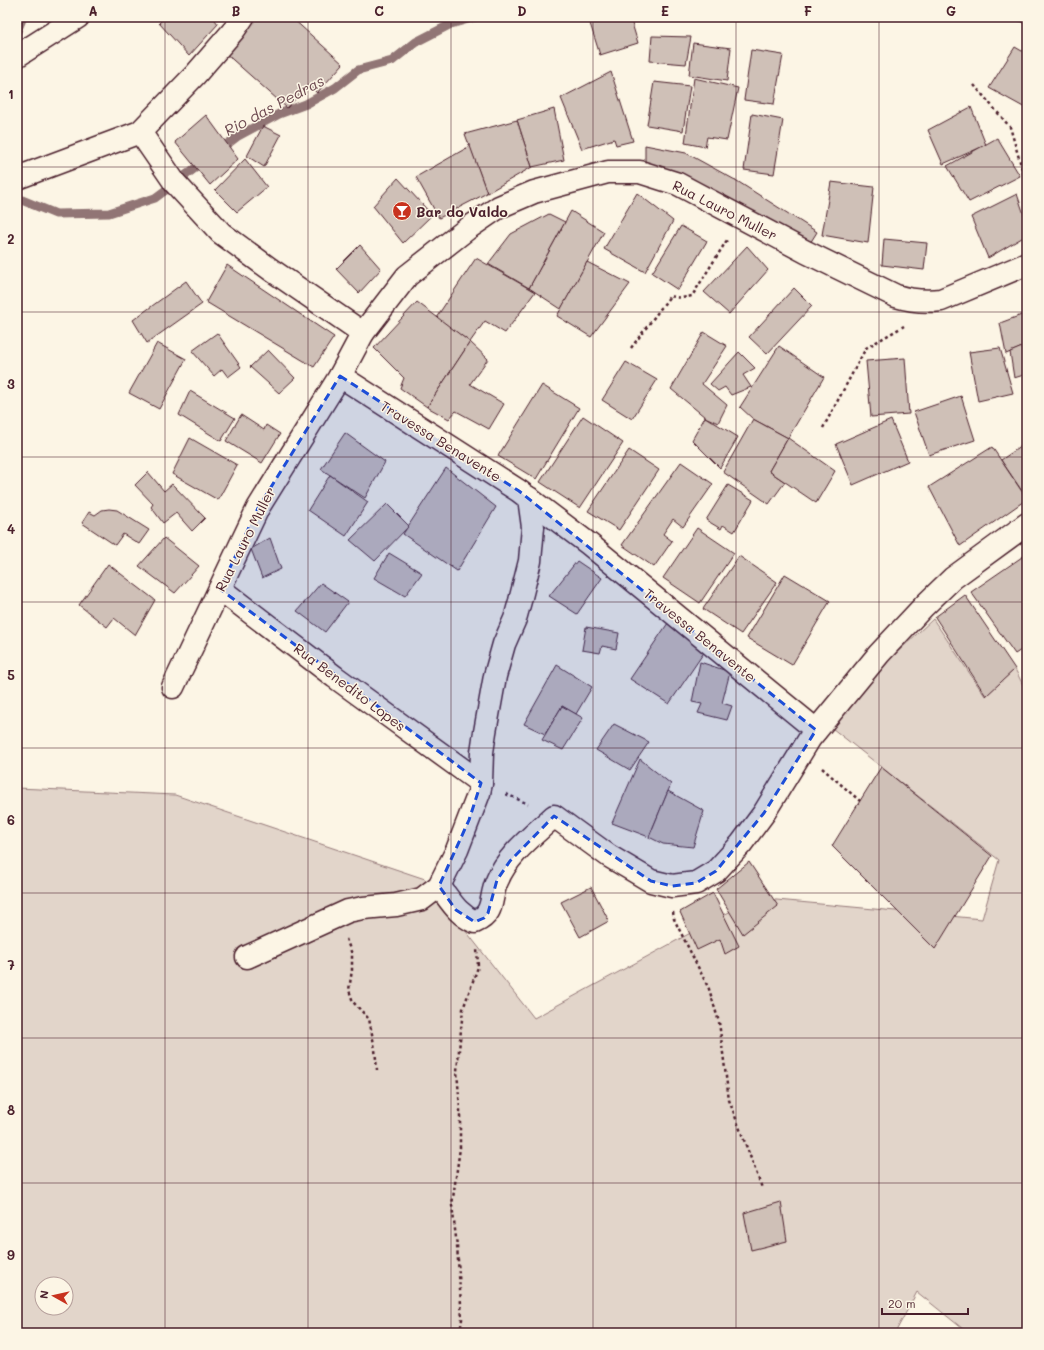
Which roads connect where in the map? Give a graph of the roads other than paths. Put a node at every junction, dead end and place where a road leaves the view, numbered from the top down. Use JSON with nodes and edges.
{"nodes":[{"id":1,"x":78,"y":17,"type":"edge"},
{"id":2,"x":243,"y":17,"type":"edge"},
{"id":3,"x":17,"y":56,"type":"edge"},
{"id":4,"x":140,"y":132,"type":"junction"},
{"id":5,"x":17,"y":178,"type":"edge"},
{"id":6,"x":1027,"y":264,"type":"edge"},
{"id":7,"x":363,"y":333,"type":"junction"},
{"id":8,"x":340,"y":376,"type":"junction"},
{"id":9,"x":529,"y":498,"type":"junction"},
{"id":10,"x":1027,"y":524,"type":"edge"},
{"id":11,"x":220,"y":589,"type":"junction"},
{"id":12,"x":173,"y":687,"type":"dead end"},
{"id":13,"x":816,"y":730,"type":"junction"},
{"id":14,"x":481,"y":783,"type":"junction"},
{"id":15,"x":439,"y":886,"type":"junction"},
{"id":16,"x":247,"y":957,"type":"dead end"}],
"edges":[{"from":1,"to":3,"type":"street"},
{"from":2,"to":4,"type":"street"},
{"from":4,"to":5,"type":"street"},
{"from":4,"to":7,"type":"street"},
{"from":6,"to":7,"type":"street","name":"Rua Lauro Muller"},
{"from":7,"to":8,"type":"street"},
{"from":8,"to":9,"type":"street","name":"Travessa Benavente"},
{"from":8,"to":11,"type":"street","name":"Rua Lauro Muller"},
{"from":9,"to":13,"type":"street","name":"Travessa Benavente"},
{"from":9,"to":14,"type":"street"},
{"from":10,"to":13,"type":"street"},
{"from":11,"to":12,"type":"street","name":"Rua Lauro Muller"},
{"from":11,"to":14,"type":"street","name":"Rua Benedito Lopes"},
{"from":13,"to":15,"type":"street"},
{"from":14,"to":15,"type":"street"},
{"from":15,"to":16,"type":"street"}]}
